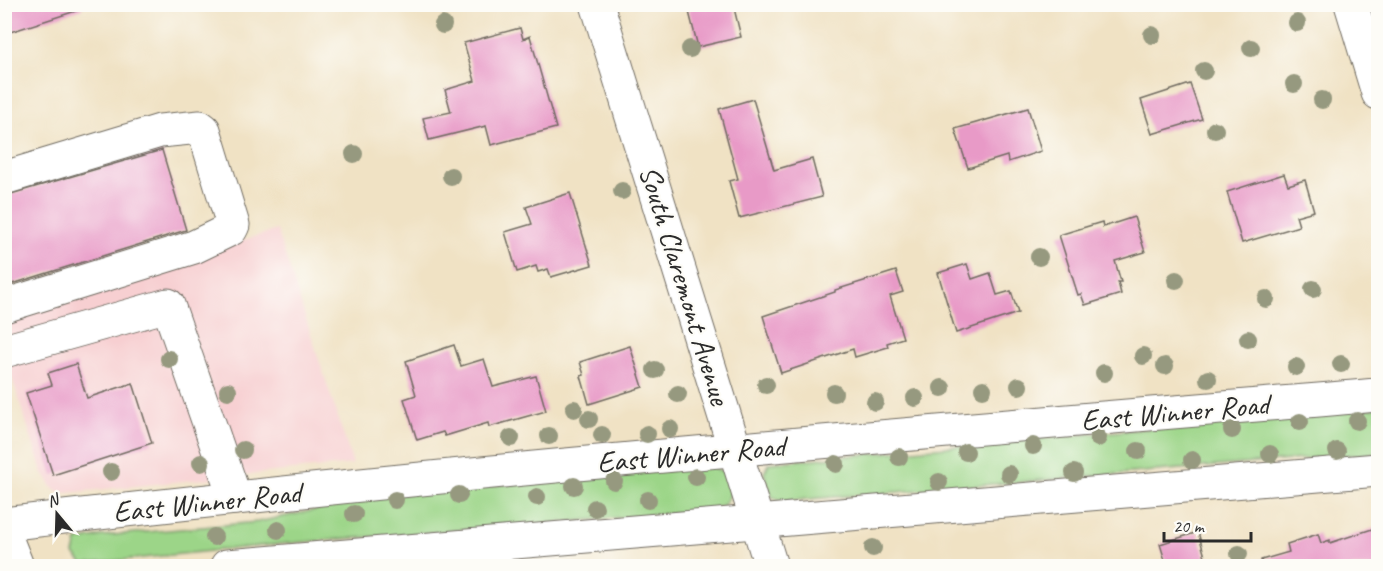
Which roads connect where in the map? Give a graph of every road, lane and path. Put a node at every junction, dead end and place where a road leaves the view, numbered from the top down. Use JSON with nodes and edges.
{"nodes":[{"id":1,"x":597,"y":4,"type":"edge"},
{"id":2,"x":1351,"y":4,"type":"edge"},
{"id":3,"x":1378,"y":93,"type":"edge"},
{"id":4,"x":4,"y":178,"type":"edge"},
{"id":5,"x":4,"y":306,"type":"edge"},
{"id":6,"x":4,"y":351,"type":"edge"},
{"id":7,"x":1378,"y":395,"type":"edge"},
{"id":8,"x":736,"y":449,"type":"junction"},
{"id":9,"x":1378,"y":470,"type":"edge"},
{"id":10,"x":235,"y":498,"type":"junction"},
{"id":11,"x":758,"y":522,"type":"junction"},
{"id":12,"x":4,"y":524,"type":"edge"},
{"id":13,"x":4,"y":533,"type":"edge"},
{"id":14,"x":17,"y":567,"type":"edge"},
{"id":15,"x":227,"y":567,"type":"edge"},
{"id":16,"x":771,"y":567,"type":"edge"}],
"edges":[{"from":1,"to":8,"type":"street","name":"South Claremont Avenue"},
{"from":2,"to":3,"type":"street"},
{"from":4,"to":5,"type":"street"},
{"from":6,"to":10,"type":"street"},
{"from":7,"to":8,"type":"street","name":"East Winner Road"},
{"from":8,"to":10,"type":"street","name":"East Winner Road"},
{"from":8,"to":11,"type":"street","name":"South Claremont Avenue"},
{"from":9,"to":11,"type":"street"},
{"from":10,"to":12,"type":"street","name":"East Winner Road"},
{"from":11,"to":15,"type":"street"},
{"from":11,"to":16,"type":"street","name":"South Claremont Avenue"},
{"from":13,"to":14,"type":"street"}]}
